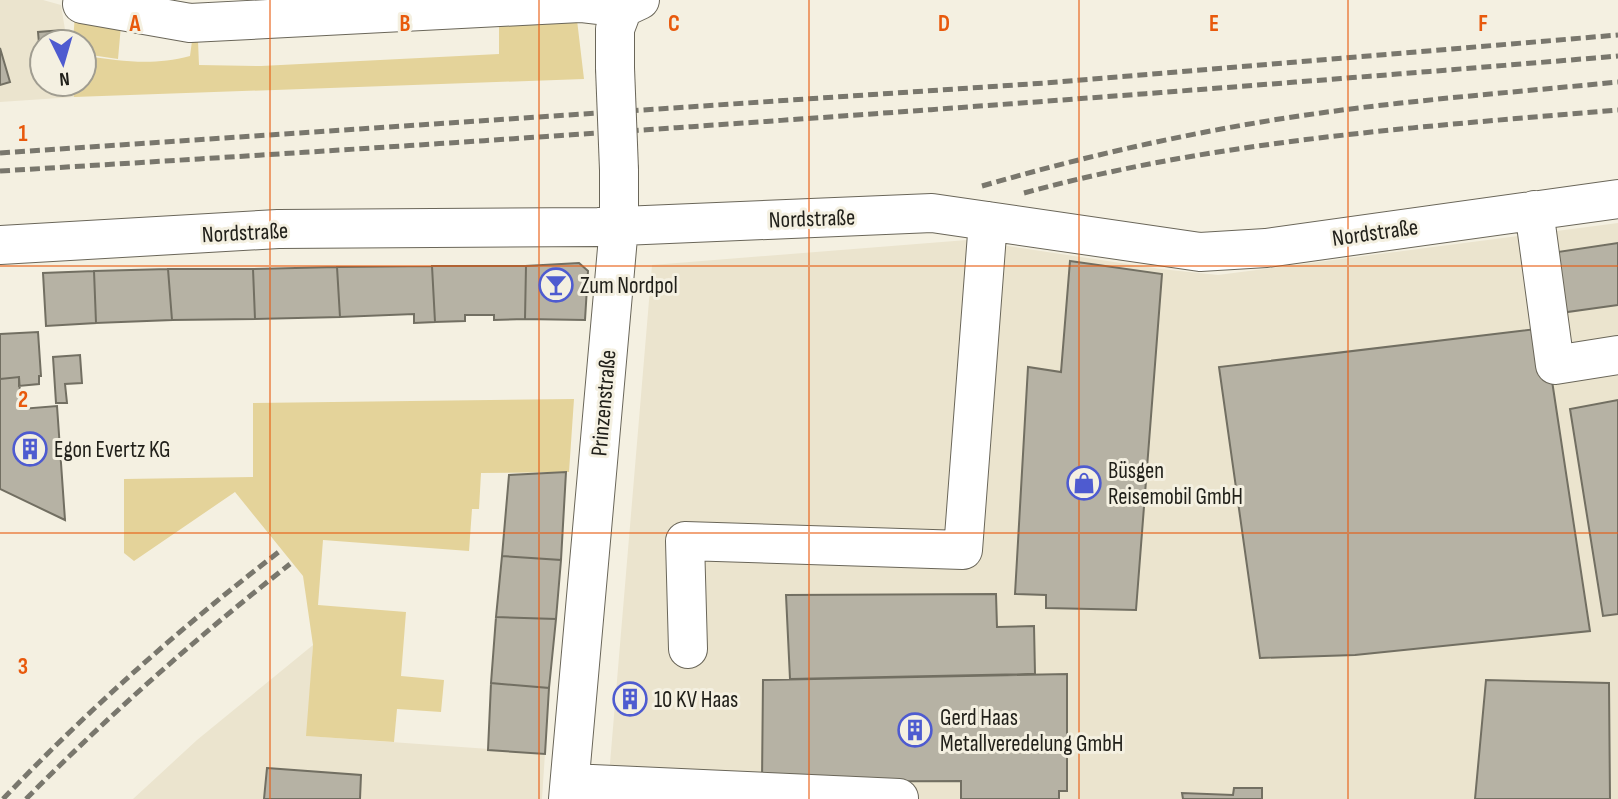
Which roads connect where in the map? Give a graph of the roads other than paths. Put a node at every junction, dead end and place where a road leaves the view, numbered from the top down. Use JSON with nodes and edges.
{"nodes":[{"id":1,"x":627,"y":3,"type":"edge"},
{"id":2,"x":82,"y":4,"type":"dead end"},
{"id":3,"x":1618,"y":199,"type":"edge"},
{"id":4,"x":1534,"y":210,"type":"junction"},
{"id":5,"x":988,"y":221,"type":"junction"},
{"id":6,"x":619,"y":226,"type":"junction"},
{"id":7,"x":0,"y":245,"type":"edge"},
{"id":8,"x":1618,"y":355,"type":"edge"},
{"id":9,"x":688,"y":649,"type":"dead end"},
{"id":10,"x":569,"y":791,"type":"edge"},
{"id":11,"x":899,"y":798,"type":"edge"}],
"edges":[{"from":1,"to":2,"type":"street"},
{"from":1,"to":6,"type":"street","name":"Prinzenstraße","bridge":true},
{"from":3,"to":4,"type":"street","name":"Nordstraße"},
{"from":4,"to":5,"type":"street","name":"Nordstraße"},
{"from":4,"to":8,"type":"street"},
{"from":5,"to":6,"type":"street","name":"Nordstraße"},
{"from":5,"to":9,"type":"street"},
{"from":6,"to":7,"type":"street","name":"Nordstraße"},
{"from":6,"to":10,"type":"street","name":"Prinzenstraße"},
{"from":10,"to":11,"type":"street"}]}
